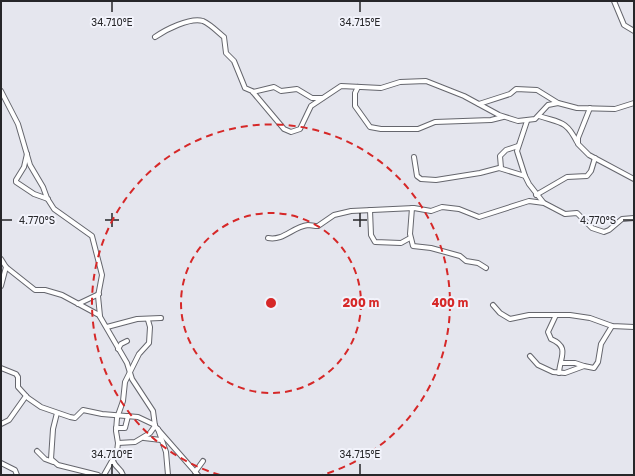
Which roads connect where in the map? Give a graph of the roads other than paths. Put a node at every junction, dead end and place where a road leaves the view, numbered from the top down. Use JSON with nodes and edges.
{"nodes":[{"id":1,"x":614,"y":1,"type":"edge"},
{"id":2,"x":634,"y":31,"type":"edge"},
{"id":3,"x":155,"y":37,"type":"dead end"},
{"id":4,"x":358,"y":87,"type":"junction"},
{"id":5,"x":1,"y":90,"type":"edge"},
{"id":6,"x":253,"y":92,"type":"junction"},
{"id":7,"x":322,"y":98,"type":"junction"},
{"id":8,"x":558,"y":103,"type":"junction"},
{"id":9,"x":634,"y":103,"type":"edge"},
{"id":10,"x":479,"y":104,"type":"junction"},
{"id":11,"x":590,"y":108,"type":"junction"},
{"id":12,"x":539,"y":116,"type":"junction"},
{"id":13,"x":506,"y":117,"type":"junction"},
{"id":14,"x":527,"y":121,"type":"junction"},
{"id":15,"x":577,"y":142,"type":"junction"},
{"id":16,"x":518,"y":146,"type":"junction"},
{"id":17,"x":27,"y":153,"type":"junction"},
{"id":18,"x":414,"y":157,"type":"dead end"},
{"id":19,"x":595,"y":158,"type":"junction"},
{"id":20,"x":501,"y":168,"type":"junction"},
{"id":21,"x":525,"y":176,"type":"junction"},
{"id":22,"x":634,"y":179,"type":"edge"},
{"id":23,"x":537,"y":195,"type":"junction"},
{"id":24,"x":48,"y":199,"type":"junction"},
{"id":25,"x":528,"y":201,"type":"junction"},
{"id":26,"x":543,"y":202,"type":"junction"},
{"id":27,"x":412,"y":208,"type":"junction"},
{"id":28,"x":370,"y":210,"type":"junction"},
{"id":29,"x":634,"y":218,"type":"edge"},
{"id":30,"x":268,"y":238,"type":"dead end"},
{"id":31,"x":410,"y":238,"type":"junction"},
{"id":32,"x":1,"y":259,"type":"edge"},
{"id":33,"x":6,"y":267,"type":"junction"},
{"id":34,"x":486,"y":268,"type":"dead end"},
{"id":35,"x":1,"y":286,"type":"edge"},
{"id":36,"x":99,"y":294,"type":"junction"},
{"id":37,"x":78,"y":304,"type":"junction"},
{"id":38,"x":493,"y":305,"type":"dead end"},
{"id":39,"x":100,"y":316,"type":"junction"},
{"id":40,"x":556,"y":316,"type":"junction"},
{"id":41,"x":161,"y":318,"type":"dead end"},
{"id":42,"x":148,"y":320,"type":"junction"},
{"id":43,"x":612,"y":326,"type":"junction"},
{"id":44,"x":107,"y":327,"type":"junction"},
{"id":45,"x":634,"y":327,"type":"edge"},
{"id":46,"x":127,"y":341,"type":"dead end"},
{"id":47,"x":118,"y":349,"type":"junction"},
{"id":48,"x":530,"y":356,"type":"dead end"},
{"id":49,"x":562,"y":363,"type":"junction"},
{"id":50,"x":584,"y":366,"type":"junction"},
{"id":51,"x":1,"y":368,"type":"edge"},
{"id":52,"x":129,"y":371,"type":"junction"},
{"id":53,"x":559,"y":373,"type":"junction"},
{"id":54,"x":26,"y":396,"type":"junction"},
{"id":55,"x":58,"y":413,"type":"junction"},
{"id":56,"x":118,"y":415,"type":"junction"},
{"id":57,"x":128,"y":416,"type":"junction"},
{"id":58,"x":1,"y":424,"type":"edge"},
{"id":59,"x":156,"y":427,"type":"junction"},
{"id":60,"x":116,"y":428,"type":"junction"},
{"id":61,"x":142,"y":438,"type":"junction"},
{"id":62,"x":161,"y":440,"type":"junction"},
{"id":63,"x":118,"y":443,"type":"junction"},
{"id":64,"x":37,"y":451,"type":"dead end"},
{"id":65,"x":113,"y":460,"type":"junction"},
{"id":66,"x":202,"y":461,"type":"dead end"},
{"id":67,"x":53,"y":462,"type":"junction"},
{"id":68,"x":1,"y":463,"type":"edge"},
{"id":69,"x":196,"y":473,"type":"edge"},
{"id":70,"x":17,"y":475,"type":"edge"},
{"id":71,"x":98,"y":475,"type":"edge"},
{"id":72,"x":104,"y":475,"type":"edge"},
{"id":73,"x":124,"y":475,"type":"edge"},
{"id":74,"x":168,"y":475,"type":"edge"}],
"edges":[{"from":1,"to":2,"type":"street"},
{"from":3,"to":6,"type":"street"},
{"from":4,"to":7,"type":"street"},
{"from":4,"to":10,"type":"street"},
{"from":4,"to":13,"type":"street"},
{"from":5,"to":17,"type":"street"},
{"from":6,"to":7,"type":"street"},
{"from":6,"to":7,"type":"street"},
{"from":8,"to":10,"type":"street"},
{"from":8,"to":11,"type":"street"},
{"from":8,"to":12,"type":"street"},
{"from":9,"to":11,"type":"street"},
{"from":10,"to":13,"type":"street"},
{"from":11,"to":15,"type":"street"},
{"from":12,"to":14,"type":"street"},
{"from":12,"to":15,"type":"street"},
{"from":13,"to":14,"type":"street"},
{"from":14,"to":16,"type":"street"},
{"from":15,"to":19,"type":"street"},
{"from":16,"to":20,"type":"street"},
{"from":16,"to":21,"type":"street"},
{"from":17,"to":24,"type":"street"},
{"from":17,"to":24,"type":"street"},
{"from":18,"to":20,"type":"street"},
{"from":19,"to":22,"type":"street"},
{"from":19,"to":23,"type":"street"},
{"from":20,"to":21,"type":"street"},
{"from":21,"to":23,"type":"street"},
{"from":23,"to":25,"type":"street"},
{"from":23,"to":26,"type":"street"},
{"from":24,"to":36,"type":"street"},
{"from":25,"to":26,"type":"street"},
{"from":25,"to":27,"type":"street"},
{"from":26,"to":29,"type":"street"},
{"from":27,"to":28,"type":"street"},
{"from":27,"to":31,"type":"street"},
{"from":28,"to":30,"type":"street"},
{"from":28,"to":31,"type":"street"},
{"from":31,"to":34,"type":"street"},
{"from":32,"to":33,"type":"street"},
{"from":33,"to":35,"type":"street"},
{"from":33,"to":37,"type":"street"},
{"from":36,"to":37,"type":"street"},
{"from":36,"to":39,"type":"street"},
{"from":37,"to":39,"type":"street"},
{"from":38,"to":40,"type":"street"},
{"from":39,"to":44,"type":"street"},
{"from":40,"to":43,"type":"street"},
{"from":40,"to":49,"type":"street"},
{"from":41,"to":42,"type":"street"},
{"from":42,"to":44,"type":"street"},
{"from":42,"to":52,"type":"street"},
{"from":43,"to":45,"type":"street"},
{"from":43,"to":50,"type":"street"},
{"from":44,"to":47,"type":"street"},
{"from":46,"to":47,"type":"street"},
{"from":47,"to":52,"type":"street"},
{"from":48,"to":53,"type":"street"},
{"from":49,"to":50,"type":"street"},
{"from":49,"to":53,"type":"street"},
{"from":50,"to":53,"type":"street"},
{"from":51,"to":54,"type":"street"},
{"from":52,"to":56,"type":"street"},
{"from":52,"to":59,"type":"street"},
{"from":54,"to":55,"type":"street"},
{"from":54,"to":58,"type":"street"},
{"from":55,"to":56,"type":"street"},
{"from":55,"to":67,"type":"street"},
{"from":56,"to":57,"type":"street"},
{"from":56,"to":60,"type":"street"},
{"from":57,"to":59,"type":"street"},
{"from":57,"to":60,"type":"street"},
{"from":59,"to":61,"type":"street"},
{"from":59,"to":62,"type":"street"},
{"from":59,"to":69,"type":"street"},
{"from":60,"to":63,"type":"street"},
{"from":61,"to":62,"type":"street"},
{"from":61,"to":63,"type":"street"},
{"from":62,"to":74,"type":"street"},
{"from":63,"to":65,"type":"street"},
{"from":64,"to":67,"type":"street"},
{"from":65,"to":72,"type":"street"},
{"from":65,"to":73,"type":"street"},
{"from":66,"to":69,"type":"street"},
{"from":67,"to":71,"type":"street"},
{"from":68,"to":70,"type":"street"}]}
